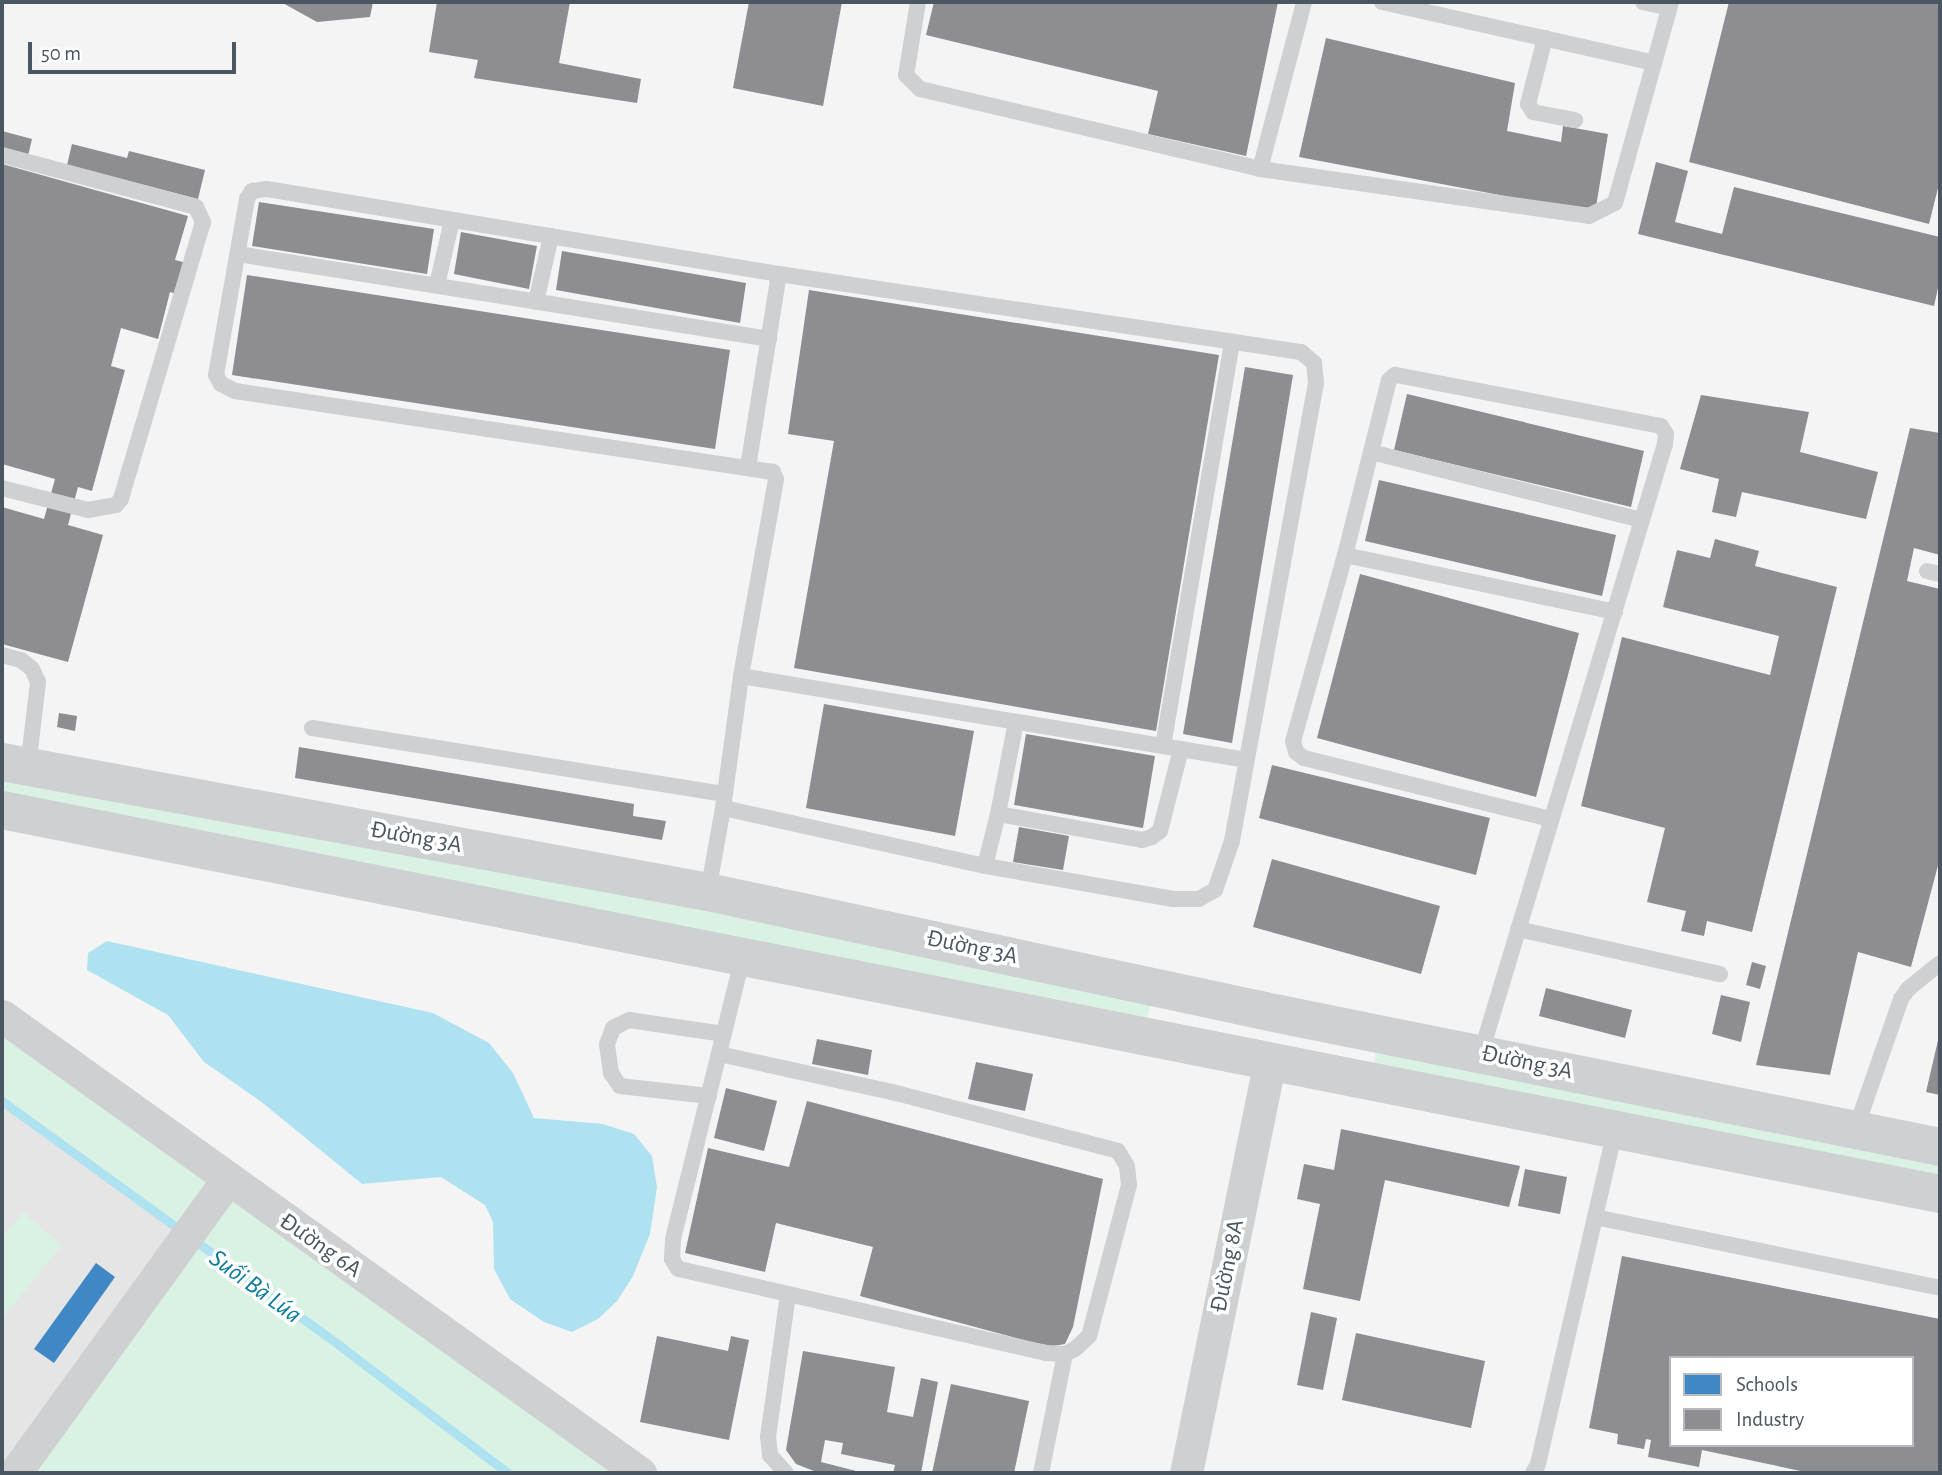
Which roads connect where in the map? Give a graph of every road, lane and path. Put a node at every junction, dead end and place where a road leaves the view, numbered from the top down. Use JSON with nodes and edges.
{"nodes":[{"id":1,"x":918,"y":2,"type":"edge"},
{"id":2,"x":1304,"y":2,"type":"edge"},
{"id":3,"x":1382,"y":2,"type":"edge"},
{"id":4,"x":1643,"y":2,"type":"edge"},
{"id":5,"x":1670,"y":5,"type":"edge"},
{"id":6,"x":1545,"y":38,"type":"junction"},
{"id":7,"x":1654,"y":63,"type":"junction"},
{"id":8,"x":1576,"y":120,"type":"dead end"},
{"id":9,"x":2,"y":155,"type":"edge"},
{"id":10,"x":1260,"y":169,"type":"junction"},
{"id":11,"x":452,"y":220,"type":"junction"},
{"id":12,"x":551,"y":236,"type":"junction"},
{"id":13,"x":237,"y":254,"type":"junction"},
{"id":14,"x":779,"y":274,"type":"junction"},
{"id":15,"x":437,"y":285,"type":"junction"},
{"id":16,"x":536,"y":302,"type":"junction"},
{"id":17,"x":769,"y":339,"type":"junction"},
{"id":18,"x":1232,"y":341,"type":"junction"},
{"id":19,"x":1371,"y":452,"type":"junction"},
{"id":20,"x":748,"y":467,"type":"junction"},
{"id":21,"x":2,"y":488,"type":"edge"},
{"id":22,"x":1642,"y":520,"type":"junction"},
{"id":23,"x":1345,"y":555,"type":"junction"},
{"id":24,"x":1615,"y":612,"type":"junction"},
{"id":25,"x":2,"y":655,"type":"edge"},
{"id":26,"x":741,"y":676,"type":"junction"},
{"id":27,"x":1016,"y":722,"type":"junction"},
{"id":28,"x":312,"y":728,"type":"dead end"},
{"id":29,"x":1163,"y":746,"type":"junction"},
{"id":30,"x":1181,"y":749,"type":"junction"},
{"id":31,"x":1246,"y":760,"type":"junction"},
{"id":32,"x":15,"y":764,"type":"edge"},
{"id":33,"x":724,"y":801,"type":"junction"},
{"id":34,"x":2,"y":810,"type":"edge"},
{"id":35,"x":998,"y":814,"type":"junction"},
{"id":36,"x":1551,"y":820,"type":"junction"},
{"id":37,"x":985,"y":866,"type":"junction"},
{"id":38,"x":708,"y":892,"type":"junction"},
{"id":39,"x":1518,"y":929,"type":"junction"},
{"id":40,"x":744,"y":957,"type":"junction"},
{"id":41,"x":1940,"y":963,"type":"edge"},
{"id":42,"x":1720,"y":974,"type":"dead end"},
{"id":43,"x":1279,"y":1014,"type":"junction"},
{"id":44,"x":2,"y":1016,"type":"edge"},
{"id":45,"x":724,"y":1034,"type":"junction"},
{"id":46,"x":1481,"y":1053,"type":"junction"},
{"id":47,"x":719,"y":1054,"type":"junction"},
{"id":48,"x":1270,"y":1059,"type":"junction"},
{"id":49,"x":709,"y":1096,"type":"junction"},
{"id":50,"x":1615,"y":1130,"type":"junction"},
{"id":51,"x":1855,"y":1131,"type":"junction"},
{"id":52,"x":1940,"y":1147,"type":"edge"},
{"id":53,"x":219,"y":1191,"type":"junction"},
{"id":54,"x":1940,"y":1194,"type":"edge"},
{"id":55,"x":1595,"y":1217,"type":"junction"},
{"id":56,"x":1940,"y":1288,"type":"edge"},
{"id":57,"x":788,"y":1295,"type":"junction"},
{"id":58,"x":1065,"y":1354,"type":"junction"},
{"id":59,"x":15,"y":1473,"type":"edge"},
{"id":60,"x":640,"y":1473,"type":"edge"},
{"id":61,"x":786,"y":1473,"type":"edge"},
{"id":62,"x":1041,"y":1473,"type":"edge"},
{"id":63,"x":1186,"y":1473,"type":"edge"},
{"id":64,"x":1533,"y":1473,"type":"edge"}],
"edges":[{"from":1,"to":10,"type":"lane"},
{"from":2,"to":10,"type":"lane"},
{"from":3,"to":6,"type":"lane"},
{"from":4,"to":5,"type":"lane"},
{"from":5,"to":7,"type":"lane"},
{"from":6,"to":7,"type":"lane"},
{"from":6,"to":8,"type":"lane"},
{"from":7,"to":10,"type":"lane"},
{"from":9,"to":21,"type":"lane"},
{"from":11,"to":12,"type":"lane"},
{"from":11,"to":13,"type":"lane"},
{"from":11,"to":15,"type":"lane"},
{"from":12,"to":14,"type":"lane"},
{"from":12,"to":16,"type":"lane"},
{"from":13,"to":15,"type":"lane"},
{"from":13,"to":20,"type":"lane"},
{"from":14,"to":17,"type":"lane"},
{"from":14,"to":18,"type":"lane"},
{"from":15,"to":16,"type":"lane"},
{"from":16,"to":17,"type":"lane"},
{"from":17,"to":20,"type":"lane"},
{"from":18,"to":29,"type":"lane"},
{"from":18,"to":31,"type":"lane"},
{"from":19,"to":22,"type":"lane"},
{"from":19,"to":22,"type":"lane"},
{"from":19,"to":23,"type":"lane"},
{"from":20,"to":26,"type":"lane"},
{"from":22,"to":24,"type":"lane"},
{"from":23,"to":24,"type":"lane"},
{"from":23,"to":36,"type":"lane"},
{"from":24,"to":36,"type":"lane"},
{"from":25,"to":32,"type":"lane"},
{"from":26,"to":27,"type":"lane"},
{"from":26,"to":33,"type":"lane"},
{"from":27,"to":29,"type":"lane"},
{"from":27,"to":35,"type":"lane"},
{"from":28,"to":33,"type":"lane"},
{"from":29,"to":30,"type":"lane"},
{"from":30,"to":31,"type":"lane"},
{"from":30,"to":35,"type":"lane"},
{"from":31,"to":37,"type":"lane"},
{"from":32,"to":38,"type":"street","name":"Đường 3A"},
{"from":33,"to":37,"type":"lane"},
{"from":33,"to":38,"type":"lane"},
{"from":34,"to":40,"type":"street","name":"Đường 3A"},
{"from":35,"to":37,"type":"lane"},
{"from":36,"to":39,"type":"lane"},
{"from":38,"to":43,"type":"street","name":"Đường 3A"},
{"from":39,"to":42,"type":"lane"},
{"from":39,"to":46,"type":"lane"},
{"from":40,"to":45,"type":"lane"},
{"from":40,"to":48,"type":"street","name":"Đường 3A"},
{"from":41,"to":51,"type":"lane"},
{"from":43,"to":46,"type":"street","name":"Đường 3A"},
{"from":43,"to":48,"type":"street"},
{"from":44,"to":53,"type":"street","name":"Đường 6A"},
{"from":45,"to":47,"type":"lane"},
{"from":45,"to":49,"type":"lane"},
{"from":46,"to":51,"type":"street","name":"Đường 3A"},
{"from":47,"to":49,"type":"lane"},
{"from":47,"to":58,"type":"lane"},
{"from":48,"to":50,"type":"street","name":"Đường 3A"},
{"from":48,"to":63,"type":"street","name":"Đường 8A"},
{"from":49,"to":57,"type":"lane"},
{"from":50,"to":54,"type":"street","name":"Đường 3A"},
{"from":50,"to":55,"type":"lane"},
{"from":51,"to":52,"type":"street","name":"Đường 3A"},
{"from":53,"to":59,"type":"street"},
{"from":53,"to":60,"type":"street","name":"Đường 6A"},
{"from":55,"to":56,"type":"lane"},
{"from":55,"to":64,"type":"lane"},
{"from":57,"to":58,"type":"lane"},
{"from":57,"to":61,"type":"lane"},
{"from":58,"to":62,"type":"lane"}]}
